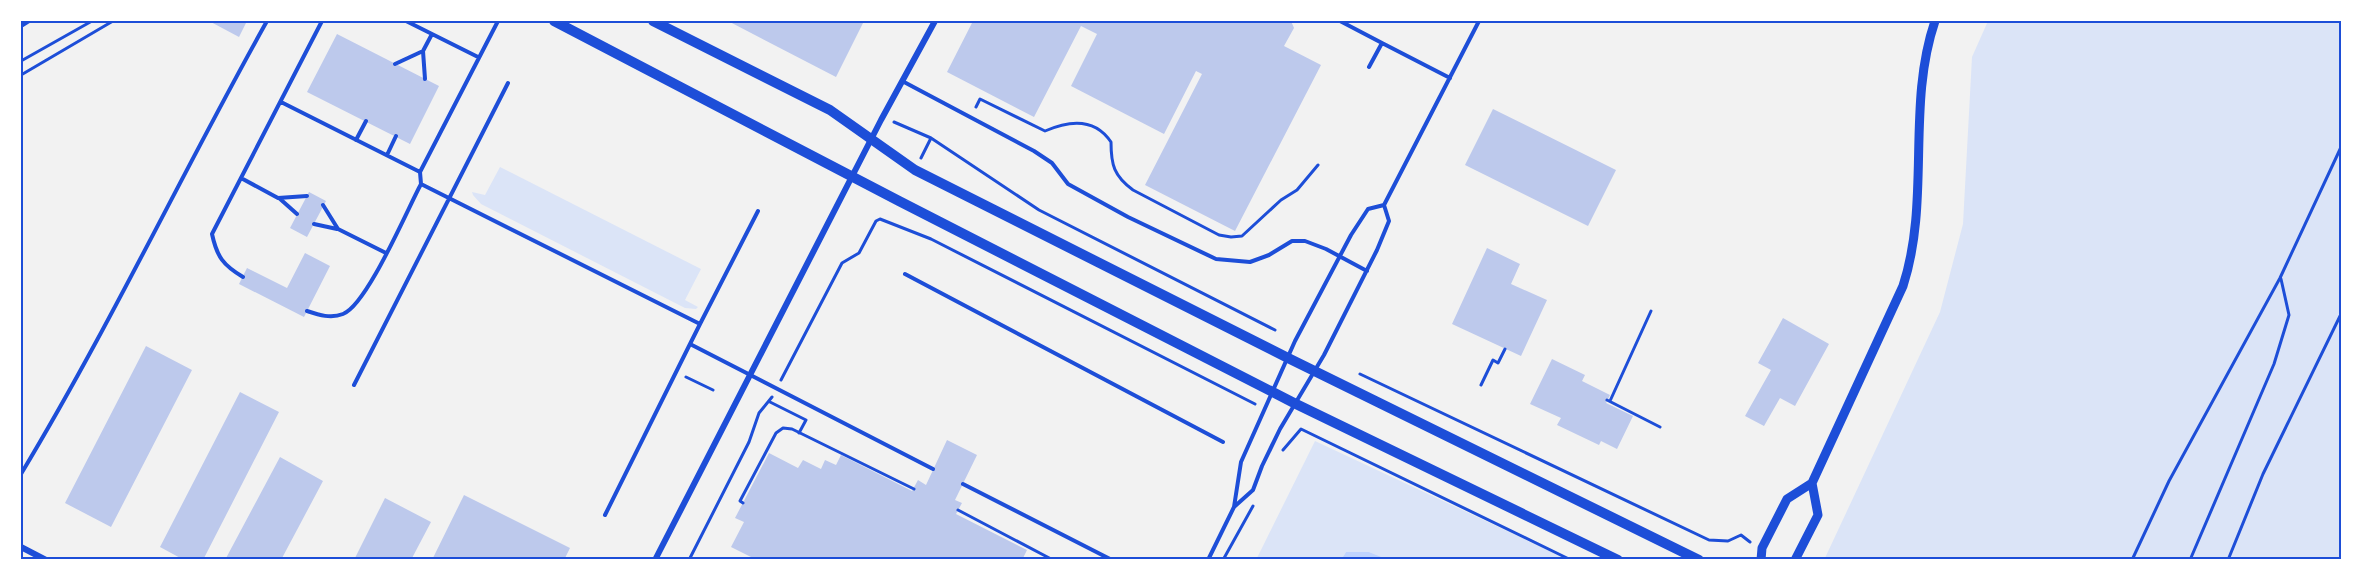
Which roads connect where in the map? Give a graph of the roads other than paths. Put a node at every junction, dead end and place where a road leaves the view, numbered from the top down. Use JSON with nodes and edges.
{"nodes":[{"id":1,"x":29,"y":21,"type":"edge"},
{"id":2,"x":267,"y":21,"type":"edge"},
{"id":3,"x":322,"y":21,"type":"edge"},
{"id":4,"x":406,"y":21,"type":"edge"},
{"id":5,"x":498,"y":21,"type":"edge"},
{"id":6,"x":555,"y":21,"type":"edge"},
{"id":7,"x":652,"y":21,"type":"edge"},
{"id":8,"x":935,"y":21,"type":"edge"},
{"id":9,"x":1340,"y":21,"type":"edge"},
{"id":10,"x":1479,"y":21,"type":"edge"},
{"id":11,"x":1932,"y":22,"type":"edge"},
{"id":12,"x":21,"y":26,"type":"edge"},
{"id":13,"x":432,"y":34,"type":"junction"},
{"id":14,"x":1382,"y":43,"type":"junction"},
{"id":15,"x":423,"y":51,"type":"junction"},
{"id":16,"x":478,"y":57,"type":"junction"},
{"id":17,"x":395,"y":64,"type":"dead end"},
{"id":18,"x":1369,"y":67,"type":"dead end"},
{"id":19,"x":1450,"y":78,"type":"junction"},
{"id":20,"x":425,"y":79,"type":"dead end"},
{"id":21,"x":904,"y":82,"type":"junction"},
{"id":22,"x":508,"y":83,"type":"dead end"},
{"id":23,"x":281,"y":102,"type":"junction"},
{"id":24,"x":366,"y":121,"type":"dead end"},
{"id":25,"x":396,"y":136,"type":"dead end"},
{"id":26,"x":356,"y":140,"type":"junction"},
{"id":27,"x":872,"y":140,"type":"junction"},
{"id":28,"x":387,"y":155,"type":"junction"},
{"id":29,"x":420,"y":172,"type":"junction"},
{"id":30,"x":853,"y":176,"type":"junction"},
{"id":31,"x":241,"y":178,"type":"junction"},
{"id":32,"x":421,"y":184,"type":"junction"},
{"id":33,"x":307,"y":196,"type":"dead end"},
{"id":34,"x":278,"y":198,"type":"junction"},
{"id":35,"x":449,"y":198,"type":"junction"},
{"id":36,"x":324,"y":205,"type":"dead end"},
{"id":37,"x":1384,"y":205,"type":"junction"},
{"id":38,"x":758,"y":211,"type":"dead end"},
{"id":39,"x":297,"y":214,"type":"dead end"},
{"id":40,"x":314,"y":224,"type":"dead end"},
{"id":41,"x":338,"y":229,"type":"junction"},
{"id":42,"x":386,"y":254,"type":"junction"},
{"id":43,"x":1339,"y":256,"type":"junction"},
{"id":44,"x":1367,"y":271,"type":"junction"},
{"id":45,"x":905,"y":274,"type":"dead end"},
{"id":46,"x":243,"y":277,"type":"dead end"},
{"id":47,"x":307,"y":311,"type":"dead end"},
{"id":48,"x":700,"y":324,"type":"junction"},
{"id":49,"x":690,"y":344,"type":"junction"},
{"id":50,"x":1288,"y":358,"type":"junction"},
{"id":51,"x":1314,"y":371,"type":"junction"},
{"id":52,"x":751,"y":375,"type":"junction"},
{"id":53,"x":354,"y":385,"type":"dead end"},
{"id":54,"x":1274,"y":392,"type":"junction"},
{"id":55,"x":1294,"y":403,"type":"junction"},
{"id":56,"x":1223,"y":442,"type":"dead end"},
{"id":57,"x":933,"y":469,"type":"dead end"},
{"id":58,"x":21,"y":474,"type":"edge"},
{"id":59,"x":1812,"y":483,"type":"junction"},
{"id":60,"x":963,"y":484,"type":"dead end"},
{"id":61,"x":1234,"y":507,"type":"junction"},
{"id":62,"x":605,"y":515,"type":"dead end"},
{"id":63,"x":21,"y":547,"type":"edge"},
{"id":64,"x":46,"y":560,"type":"edge"},
{"id":65,"x":655,"y":560,"type":"edge"},
{"id":66,"x":1112,"y":560,"type":"edge"},
{"id":67,"x":1208,"y":560,"type":"edge"},
{"id":68,"x":1618,"y":560,"type":"edge"},
{"id":69,"x":1699,"y":560,"type":"edge"},
{"id":70,"x":1761,"y":560,"type":"edge"},
{"id":71,"x":1795,"y":560,"type":"edge"}],
"edges":[{"from":1,"to":12,"type":"lane"},
{"from":2,"to":58,"type":"lane"},
{"from":3,"to":23,"type":"lane"},
{"from":4,"to":13,"type":"lane"},
{"from":5,"to":16,"type":"lane"},
{"from":6,"to":30,"type":"main road"},
{"from":7,"to":27,"type":"main road"},
{"from":8,"to":21,"type":"street"},
{"from":9,"to":14,"type":"lane"},
{"from":10,"to":19,"type":"lane"},
{"from":11,"to":59,"type":"street"},
{"from":13,"to":15,"type":"lane"},
{"from":13,"to":16,"type":"lane"},
{"from":14,"to":18,"type":"lane"},
{"from":14,"to":19,"type":"lane"},
{"from":15,"to":17,"type":"lane"},
{"from":15,"to":20,"type":"lane"},
{"from":16,"to":29,"type":"lane"},
{"from":19,"to":37,"type":"lane"},
{"from":21,"to":27,"type":"street"},
{"from":21,"to":43,"type":"lane"},
{"from":22,"to":35,"type":"lane"},
{"from":23,"to":26,"type":"lane"},
{"from":23,"to":31,"type":"lane"},
{"from":24,"to":26,"type":"lane"},
{"from":25,"to":28,"type":"lane"},
{"from":26,"to":28,"type":"lane"},
{"from":27,"to":30,"type":"street"},
{"from":27,"to":50,"type":"main road"},
{"from":28,"to":29,"type":"lane"},
{"from":29,"to":32,"type":"lane"},
{"from":30,"to":52,"type":"street"},
{"from":30,"to":54,"type":"main road"},
{"from":31,"to":34,"type":"lane"},
{"from":31,"to":46,"type":"lane"},
{"from":32,"to":35,"type":"lane"},
{"from":32,"to":42,"type":"lane"},
{"from":33,"to":34,"type":"lane"},
{"from":34,"to":39,"type":"lane"},
{"from":35,"to":48,"type":"lane"},
{"from":35,"to":53,"type":"lane"},
{"from":36,"to":41,"type":"lane"},
{"from":37,"to":43,"type":"lane"},
{"from":37,"to":44,"type":"lane"},
{"from":38,"to":48,"type":"lane"},
{"from":40,"to":41,"type":"lane"},
{"from":41,"to":42,"type":"lane"},
{"from":42,"to":47,"type":"lane"},
{"from":43,"to":44,"type":"lane"},
{"from":43,"to":50,"type":"lane"},
{"from":44,"to":51,"type":"lane"},
{"from":45,"to":56,"type":"lane"},
{"from":48,"to":49,"type":"lane"},
{"from":49,"to":52,"type":"lane"},
{"from":49,"to":62,"type":"lane"},
{"from":50,"to":51,"type":"main road"},
{"from":50,"to":54,"type":"lane"},
{"from":51,"to":55,"type":"lane"},
{"from":51,"to":69,"type":"main road"},
{"from":52,"to":57,"type":"lane"},
{"from":52,"to":65,"type":"street"},
{"from":54,"to":55,"type":"main road"},
{"from":54,"to":61,"type":"lane"},
{"from":55,"to":61,"type":"lane"},
{"from":55,"to":68,"type":"main road"},
{"from":59,"to":70,"type":"street"},
{"from":59,"to":71,"type":"street"},
{"from":60,"to":66,"type":"lane"},
{"from":61,"to":67,"type":"lane"},
{"from":63,"to":64,"type":"street"}]}
